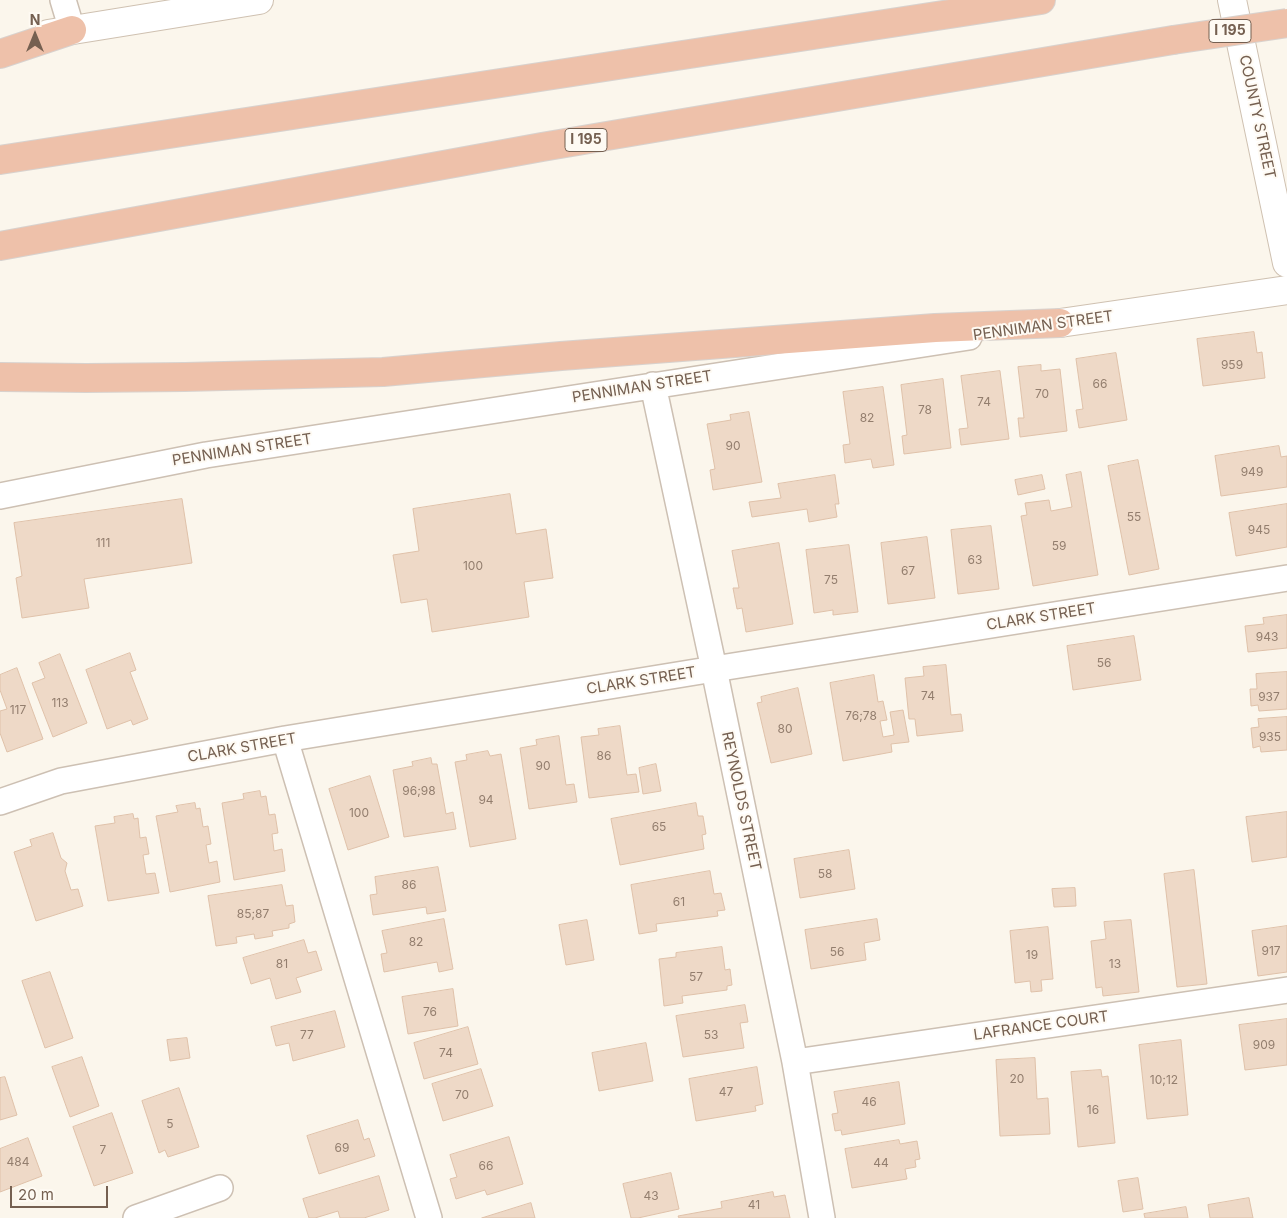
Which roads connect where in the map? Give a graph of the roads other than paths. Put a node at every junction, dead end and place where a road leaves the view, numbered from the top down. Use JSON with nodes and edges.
{"nodes":[{"id":1,"x":63,"y":0,"type":"edge"},
{"id":2,"x":259,"y":0,"type":"edge"},
{"id":3,"x":1041,"y":0,"type":"edge"},
{"id":4,"x":1232,"y":0,"type":"edge"},
{"id":5,"x":1287,"y":22,"type":"edge"},
{"id":6,"x":72,"y":30,"type":"junction"},
{"id":7,"x":0,"y":42,"type":"edge"},
{"id":8,"x":0,"y":54,"type":"edge"},
{"id":9,"x":0,"y":160,"type":"edge"},
{"id":10,"x":0,"y":246,"type":"edge"},
{"id":11,"x":1287,"y":263,"type":"edge"},
{"id":12,"x":1287,"y":290,"type":"edge"},
{"id":13,"x":1060,"y":323,"type":"junction"},
{"id":14,"x":0,"y":377,"type":"edge"},
{"id":15,"x":653,"y":385,"type":"junction"},
{"id":16,"x":0,"y":496,"type":"edge"},
{"id":17,"x":1287,"y":578,"type":"edge"},
{"id":18,"x":714,"y":669,"type":"junction"},
{"id":19,"x":285,"y":739,"type":"junction"},
{"id":20,"x":0,"y":802,"type":"edge"},
{"id":21,"x":1287,"y":990,"type":"edge"},
{"id":22,"x":795,"y":1062,"type":"junction"},
{"id":23,"x":220,"y":1188,"type":"dead end"},
{"id":24,"x":136,"y":1218,"type":"edge"},
{"id":25,"x":429,"y":1218,"type":"edge"},
{"id":26,"x":822,"y":1218,"type":"edge"}],
"edges":[{"from":1,"to":6,"type":"street"},
{"from":2,"to":6,"type":"main road"},
{"from":3,"to":9,"type":"highway"},
{"from":4,"to":11,"type":"main road","name":"COUNTY STREET"},
{"from":5,"to":10,"type":"highway","number":"I 195","bridge":true},
{"from":6,"to":7,"type":"main road"},
{"from":6,"to":8,"type":"highway"},
{"from":12,"to":13,"type":"main road","name":"PENNIMAN STREET"},
{"from":13,"to":14,"type":"highway"},
{"from":13,"to":15,"type":"street","name":"PENNIMAN STREET"},
{"from":15,"to":16,"type":"street","name":"PENNIMAN STREET"},
{"from":15,"to":18,"type":"street","name":"REYNOLDS STREET"},
{"from":17,"to":18,"type":"street","name":"CLARK STREET"},
{"from":18,"to":19,"type":"street","name":"CLARK STREET"},
{"from":18,"to":22,"type":"street","name":"REYNOLDS STREET"},
{"from":19,"to":20,"type":"street","name":"CLARK STREET"},
{"from":19,"to":25,"type":"street"},
{"from":21,"to":22,"type":"street","name":"LAFRANCE COURT"},
{"from":22,"to":26,"type":"street","name":"REYNOLDS STREET"},
{"from":23,"to":24,"type":"street"}]}
